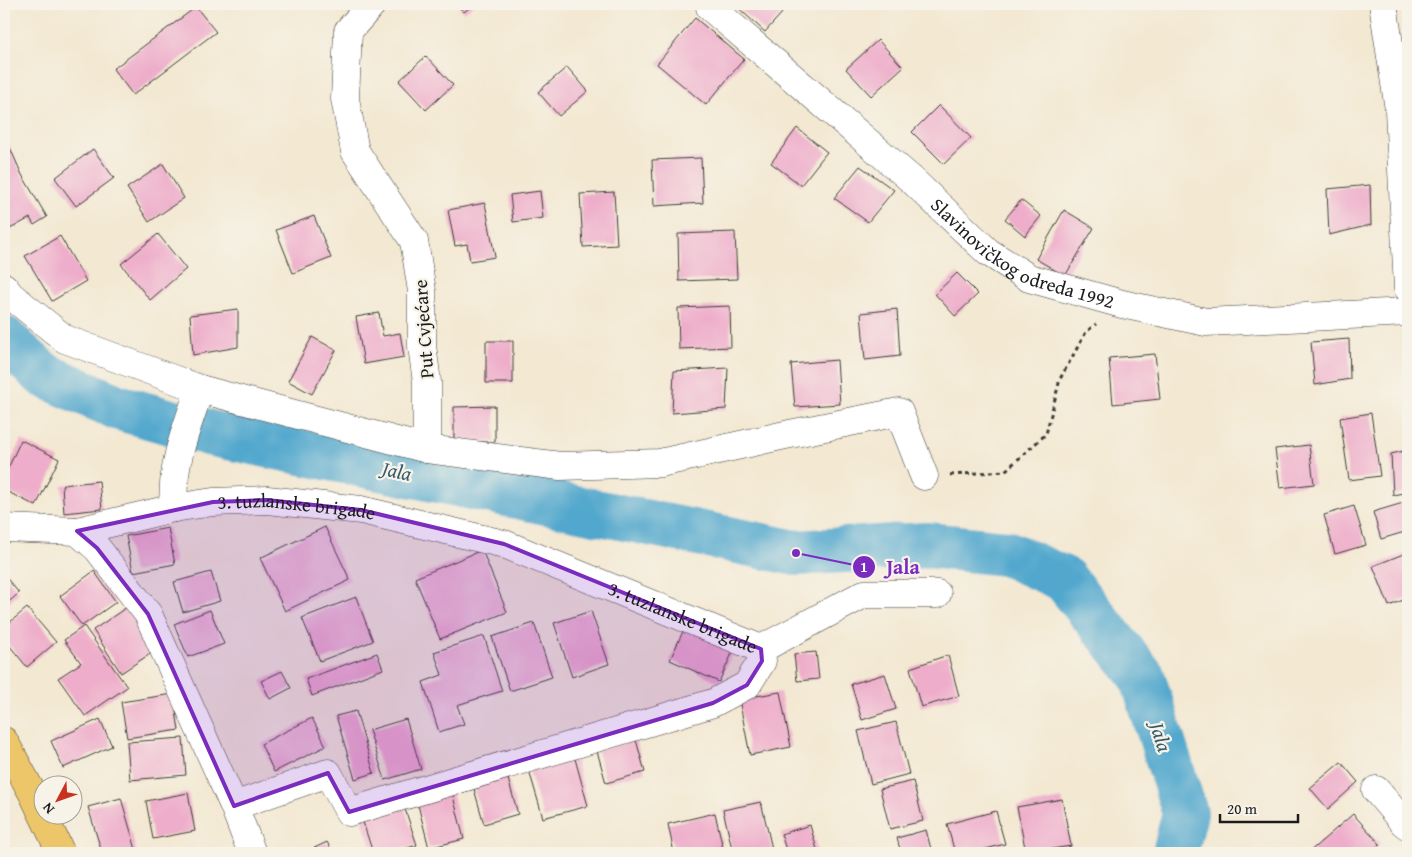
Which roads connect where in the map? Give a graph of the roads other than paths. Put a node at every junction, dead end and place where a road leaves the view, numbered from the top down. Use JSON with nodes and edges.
{"nodes":[{"id":1,"x":372,"y":4,"type":"edge"},
{"id":2,"x":1384,"y":4,"type":"edge"},
{"id":3,"x":710,"y":7,"type":"dead end"},
{"id":4,"x":1404,"y":109,"type":"edge"},
{"id":5,"x":4,"y":287,"type":"edge"},
{"id":6,"x":1408,"y":288,"type":"edge"},
{"id":7,"x":1408,"y":312,"type":"edge"},
{"id":8,"x":198,"y":395,"type":"junction"},
{"id":9,"x":427,"y":448,"type":"junction"},
{"id":10,"x":924,"y":476,"type":"road end"},
{"id":11,"x":174,"y":508,"type":"junction"},
{"id":12,"x":4,"y":528,"type":"edge"},
{"id":13,"x":77,"y":531,"type":"junction"},
{"id":14,"x":937,"y":594,"type":"dead end"},
{"id":15,"x":761,"y":649,"type":"junction"},
{"id":16,"x":4,"y":740,"type":"edge"},
{"id":17,"x":1376,"y":790,"type":"dead end"},
{"id":18,"x":234,"y":806,"type":"junction"},
{"id":19,"x":1408,"y":826,"type":"edge"},
{"id":20,"x":60,"y":853,"type":"edge"},
{"id":21,"x":252,"y":853,"type":"edge"}],
"edges":[{"from":1,"to":9,"type":"street","name":"Put Cvjećare"},
{"from":2,"to":4,"type":"street"},
{"from":3,"to":7,"type":"street","name":"Slavinovičkog odreda 1992"},
{"from":4,"to":6,"type":"street"},
{"from":5,"to":8,"type":"street"},
{"from":8,"to":9,"type":"street"},
{"from":8,"to":11,"type":"street"},
{"from":9,"to":10,"type":"street"},
{"from":11,"to":13,"type":"street","name":"3. tuzlanske brigade"},
{"from":11,"to":15,"type":"street","name":"3. tuzlanske brigade"},
{"from":12,"to":13,"type":"street","name":"3. tuzlanske brigade"},
{"from":13,"to":18,"type":"street"},
{"from":14,"to":15,"type":"street"},
{"from":15,"to":18,"type":"street","name":"3. tuzlanske brigade"},
{"from":16,"to":20,"type":"main road"},
{"from":17,"to":19,"type":"street"},
{"from":18,"to":21,"type":"street"}]}
